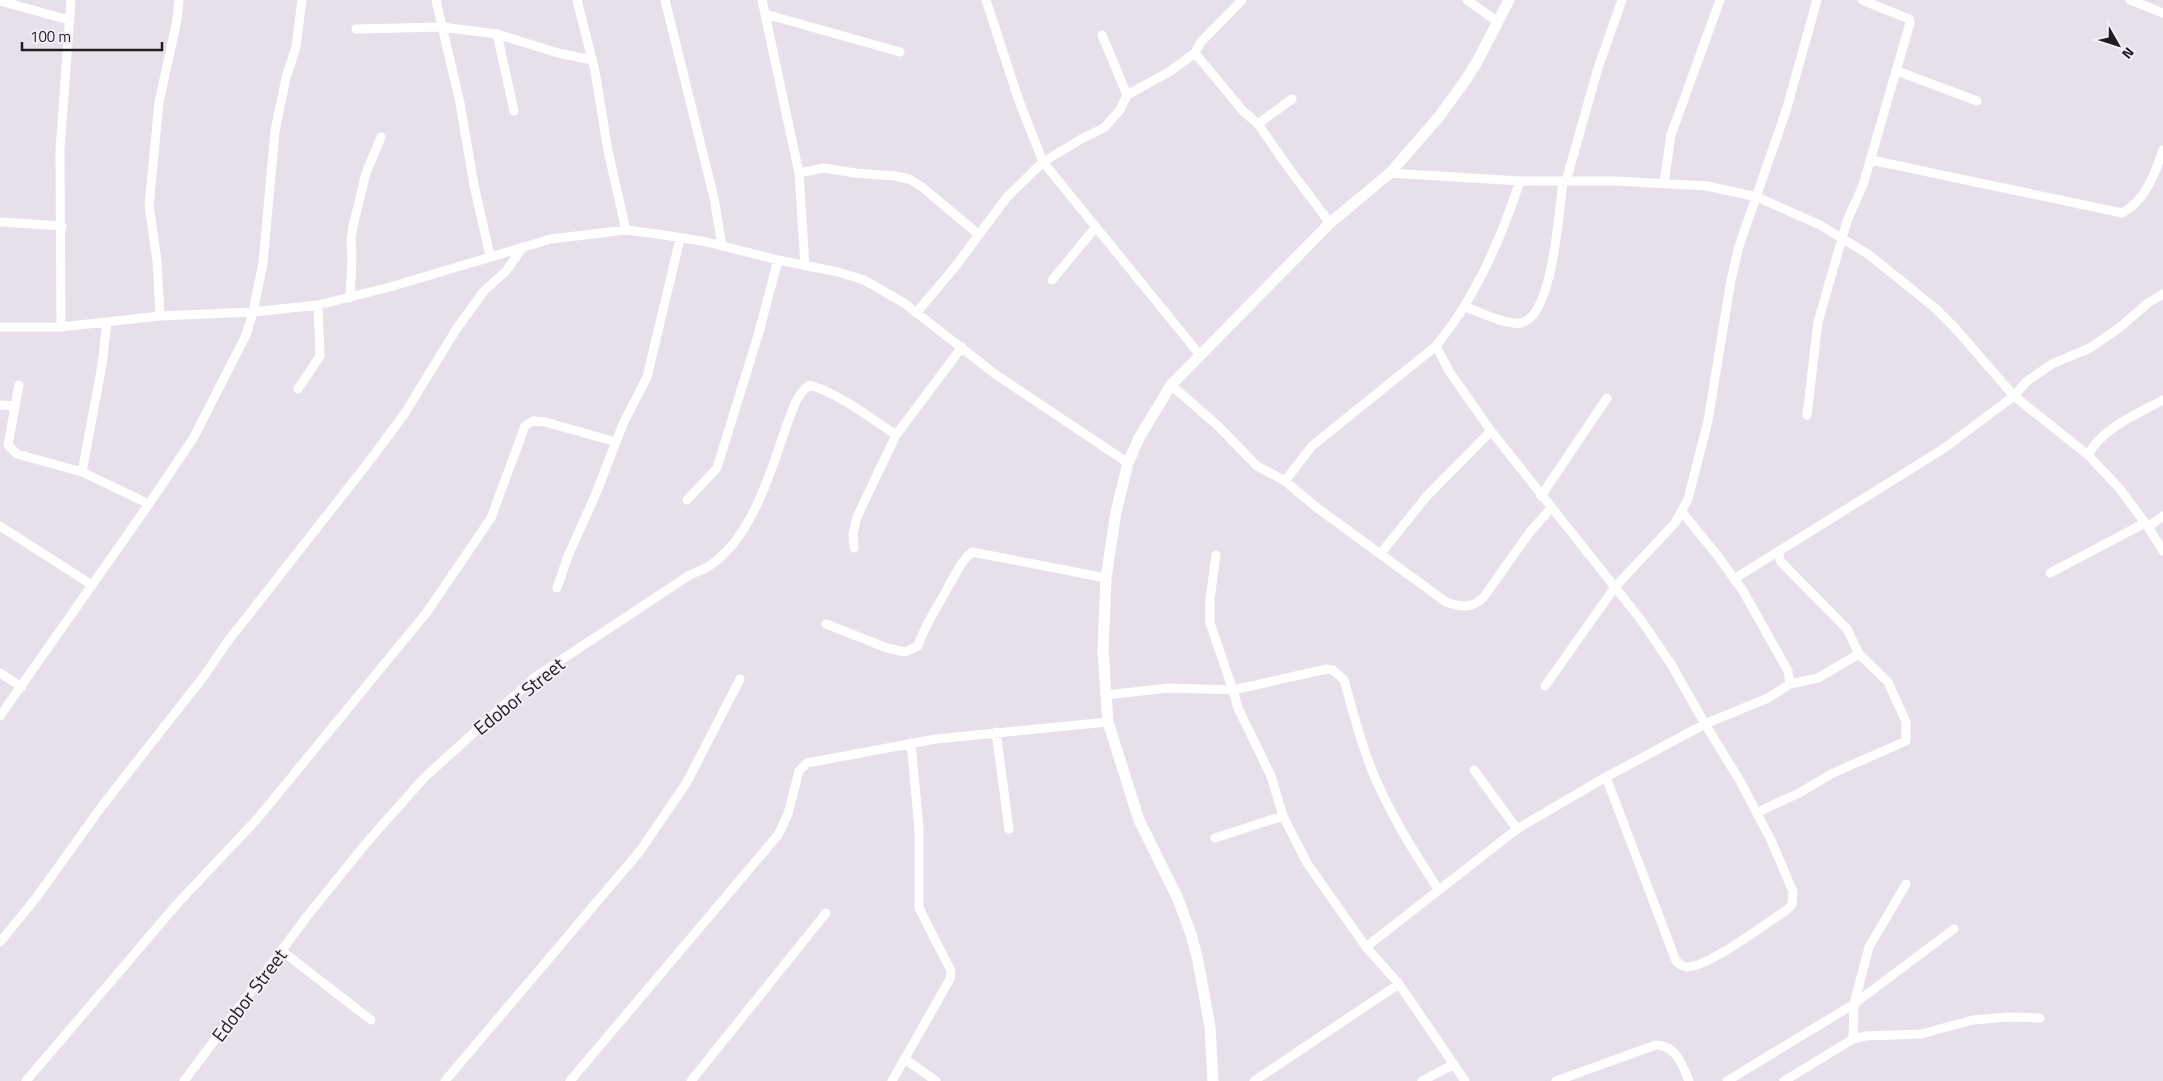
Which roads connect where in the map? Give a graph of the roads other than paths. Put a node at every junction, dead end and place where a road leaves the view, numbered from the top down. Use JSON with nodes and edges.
{"nodes":[{"id":1,"x":71,"y":0,"type":"edge"},
{"id":2,"x":179,"y":0,"type":"edge"},
{"id":3,"x":302,"y":0,"type":"edge"},
{"id":4,"x":436,"y":0,"type":"edge"},
{"id":5,"x":577,"y":0,"type":"edge"},
{"id":6,"x":665,"y":0,"type":"edge"},
{"id":7,"x":762,"y":0,"type":"edge"},
{"id":8,"x":986,"y":0,"type":"edge"},
{"id":9,"x":1242,"y":0,"type":"edge"},
{"id":10,"x":1467,"y":0,"type":"edge"},
{"id":11,"x":1509,"y":0,"type":"edge"},
{"id":12,"x":1622,"y":0,"type":"edge"},
{"id":13,"x":1720,"y":0,"type":"edge"},
{"id":14,"x":1817,"y":0,"type":"edge"},
{"id":15,"x":1862,"y":0,"type":"edge"},
{"id":16,"x":2130,"y":0,"type":"edge"},
{"id":17,"x":0,"y":1,"type":"edge"},
{"id":18,"x":2155,"y":5,"type":"edge"},
{"id":19,"x":2163,"y":13,"type":"edge"},
{"id":20,"x":765,"y":14,"type":"junction"},
{"id":21,"x":69,"y":20,"type":"junction"},
{"id":22,"x":1498,"y":22,"type":"junction"},
{"id":23,"x":442,"y":27,"type":"junction"},
{"id":24,"x":356,"y":29,"type":"dead end"},
{"id":25,"x":497,"y":34,"type":"junction"},
{"id":26,"x":1102,"y":35,"type":"dead end"},
{"id":27,"x":900,"y":52,"type":"dead end"},
{"id":28,"x":1195,"y":53,"type":"junction"},
{"id":29,"x":592,"y":60,"type":"junction"},
{"id":30,"x":1896,"y":71,"type":"junction"},
{"id":31,"x":1127,"y":95,"type":"junction"},
{"id":32,"x":1292,"y":99,"type":"dead end"},
{"id":33,"x":1977,"y":101,"type":"dead end"},
{"id":34,"x":514,"y":111,"type":"dead end"},
{"id":35,"x":1258,"y":124,"type":"junction"},
{"id":36,"x":381,"y":137,"type":"dead end"},
{"id":37,"x":2163,"y":150,"type":"edge"},
{"id":38,"x":1871,"y":160,"type":"junction"},
{"id":39,"x":1043,"y":162,"type":"junction"},
{"id":40,"x":1390,"y":173,"type":"junction"},
{"id":41,"x":799,"y":174,"type":"junction"},
{"id":42,"x":1520,"y":181,"type":"junction"},
{"id":43,"x":1565,"y":181,"type":"junction"},
{"id":44,"x":1664,"y":183,"type":"junction"},
{"id":45,"x":1757,"y":197,"type":"junction"},
{"id":46,"x":0,"y":222,"type":"edge"},
{"id":47,"x":1330,"y":224,"type":"junction"},
{"id":48,"x":62,"y":226,"type":"junction"},
{"id":49,"x":1095,"y":228,"type":"junction"},
{"id":50,"x":626,"y":230,"type":"junction"},
{"id":51,"x":978,"y":234,"type":"junction"},
{"id":52,"x":1843,"y":238,"type":"junction"},
{"id":53,"x":680,"y":239,"type":"junction"},
{"id":54,"x":722,"y":246,"type":"junction"},
{"id":55,"x":523,"y":247,"type":"junction"},
{"id":56,"x":490,"y":256,"type":"junction"},
{"id":57,"x":778,"y":260,"type":"junction"},
{"id":58,"x":805,"y":266,"type":"junction"},
{"id":59,"x":1052,"y":280,"type":"dead end"},
{"id":60,"x":2163,"y":294,"type":"edge"},
{"id":61,"x":350,"y":298,"type":"junction"},
{"id":62,"x":318,"y":305,"type":"junction"},
{"id":63,"x":1466,"y":307,"type":"junction"},
{"id":64,"x":253,"y":312,"type":"junction"},
{"id":65,"x":916,"y":313,"type":"junction"},
{"id":66,"x":160,"y":316,"type":"junction"},
{"id":67,"x":107,"y":322,"type":"junction"},
{"id":68,"x":0,"y":326,"type":"edge"},
{"id":69,"x":62,"y":327,"type":"junction"},
{"id":70,"x":1436,"y":346,"type":"junction"},
{"id":71,"x":962,"y":347,"type":"junction"},
{"id":72,"x":1200,"y":355,"type":"junction"},
{"id":73,"x":19,"y":385,"type":"dead end"},
{"id":74,"x":1171,"y":385,"type":"junction"},
{"id":75,"x":298,"y":389,"type":"dead end"},
{"id":76,"x":2014,"y":396,"type":"junction"},
{"id":77,"x":1607,"y":398,"type":"dead end"},
{"id":78,"x":2163,"y":400,"type":"edge"},
{"id":79,"x":0,"y":405,"type":"edge"},
{"id":80,"x":15,"y":406,"type":"junction"},
{"id":81,"x":1806,"y":415,"type":"dead end"},
{"id":82,"x":1491,"y":431,"type":"junction"},
{"id":83,"x":896,"y":435,"type":"junction"},
{"id":84,"x":616,"y":442,"type":"junction"},
{"id":85,"x":2088,"y":455,"type":"junction"},
{"id":86,"x":1128,"y":463,"type":"junction"},
{"id":87,"x":82,"y":472,"type":"junction"},
{"id":88,"x":1285,"y":480,"type":"junction"},
{"id":89,"x":1541,"y":496,"type":"junction"},
{"id":90,"x":687,"y":500,"type":"dead end"},
{"id":91,"x":149,"y":504,"type":"junction"},
{"id":92,"x":1551,"y":508,"type":"junction"},
{"id":93,"x":1682,"y":512,"type":"junction"},
{"id":94,"x":2163,"y":516,"type":"edge"},
{"id":95,"x":2146,"y":525,"type":"junction"},
{"id":96,"x":0,"y":526,"type":"edge"},
{"id":97,"x":854,"y":548,"type":"dead end"},
{"id":98,"x":2163,"y":551,"type":"edge"},
{"id":99,"x":1778,"y":552,"type":"junction"},
{"id":100,"x":1381,"y":553,"type":"junction"},
{"id":101,"x":1216,"y":555,"type":"dead end"},
{"id":102,"x":2050,"y":574,"type":"dead end"},
{"id":103,"x":1106,"y":578,"type":"junction"},
{"id":104,"x":1734,"y":579,"type":"junction"},
{"id":105,"x":92,"y":585,"type":"junction"},
{"id":106,"x":1614,"y":587,"type":"junction"},
{"id":107,"x":557,"y":588,"type":"dead end"},
{"id":108,"x":826,"y":624,"type":"dead end"},
{"id":109,"x":1859,"y":654,"type":"junction"},
{"id":110,"x":0,"y":673,"type":"edge"},
{"id":111,"x":740,"y":679,"type":"dead end"},
{"id":112,"x":1790,"y":684,"type":"junction"},
{"id":113,"x":1545,"y":686,"type":"dead end"},
{"id":114,"x":22,"y":687,"type":"junction"},
{"id":115,"x":1233,"y":690,"type":"junction"},
{"id":116,"x":1105,"y":695,"type":"junction"},
{"id":117,"x":0,"y":716,"type":"edge"},
{"id":118,"x":1108,"y":722,"type":"junction"},
{"id":119,"x":1705,"y":724,"type":"junction"},
{"id":120,"x":996,"y":732,"type":"junction"},
{"id":121,"x":911,"y":743,"type":"junction"},
{"id":122,"x":1474,"y":770,"type":"dead end"},
{"id":123,"x":1606,"y":777,"type":"junction"},
{"id":124,"x":1758,"y":812,"type":"junction"},
{"id":125,"x":1283,"y":816,"type":"junction"},
{"id":126,"x":1009,"y":829,"type":"dead end"},
{"id":127,"x":1517,"y":829,"type":"junction"},
{"id":128,"x":1215,"y":838,"type":"dead end"},
{"id":129,"x":1906,"y":884,"type":"dead end"},
{"id":130,"x":1438,"y":889,"type":"junction"},
{"id":131,"x":826,"y":913,"type":"dead end"},
{"id":132,"x":1954,"y":929,"type":"dead end"},
{"id":133,"x":0,"y":942,"type":"edge"},
{"id":134,"x":1366,"y":947,"type":"junction"},
{"id":135,"x":282,"y":951,"type":"junction"},
{"id":136,"x":1399,"y":984,"type":"junction"},
{"id":137,"x":1854,"y":1004,"type":"junction"},
{"id":138,"x":2040,"y":1018,"type":"dead end"},
{"id":139,"x":371,"y":1020,"type":"dead end"},
{"id":140,"x":1853,"y":1039,"type":"junction"},
{"id":141,"x":905,"y":1059,"type":"junction"},
{"id":142,"x":1454,"y":1064,"type":"junction"},
{"id":143,"x":26,"y":1081,"type":"edge"},
{"id":144,"x":184,"y":1081,"type":"edge"},
{"id":145,"x":445,"y":1081,"type":"edge"},
{"id":146,"x":570,"y":1081,"type":"edge"},
{"id":147,"x":691,"y":1081,"type":"edge"},
{"id":148,"x":892,"y":1081,"type":"edge"},
{"id":149,"x":936,"y":1081,"type":"edge"},
{"id":150,"x":1213,"y":1081,"type":"edge"},
{"id":151,"x":1254,"y":1081,"type":"edge"},
{"id":152,"x":1422,"y":1081,"type":"edge"},
{"id":153,"x":1465,"y":1081,"type":"edge"},
{"id":154,"x":1556,"y":1081,"type":"edge"},
{"id":155,"x":1689,"y":1081,"type":"edge"},
{"id":156,"x":1727,"y":1081,"type":"edge"},
{"id":157,"x":1784,"y":1081,"type":"edge"}],
"edges":[{"from":1,"to":21,"type":"street"},
{"from":2,"to":66,"type":"street"},
{"from":3,"to":64,"type":"street"},
{"from":4,"to":23,"type":"street"},
{"from":5,"to":29,"type":"street"},
{"from":6,"to":54,"type":"street"},
{"from":7,"to":20,"type":"street"},
{"from":8,"to":39,"type":"street"},
{"from":9,"to":28,"type":"street"},
{"from":10,"to":22,"type":"street"},
{"from":11,"to":22,"type":"street"},
{"from":12,"to":43,"type":"street"},
{"from":13,"to":44,"type":"street"},
{"from":14,"to":45,"type":"street"},
{"from":15,"to":30,"type":"street"},
{"from":16,"to":18,"type":"street"},
{"from":17,"to":21,"type":"street"},
{"from":18,"to":19,"type":"street"},
{"from":20,"to":27,"type":"street"},
{"from":20,"to":41,"type":"street"},
{"from":21,"to":48,"type":"street"},
{"from":22,"to":40,"type":"street"},
{"from":23,"to":24,"type":"street"},
{"from":23,"to":25,"type":"street"},
{"from":23,"to":56,"type":"street"},
{"from":25,"to":29,"type":"street"},
{"from":25,"to":34,"type":"street"},
{"from":26,"to":31,"type":"street"},
{"from":28,"to":31,"type":"street"},
{"from":28,"to":35,"type":"street"},
{"from":29,"to":50,"type":"street"},
{"from":30,"to":33,"type":"street"},
{"from":30,"to":38,"type":"street"},
{"from":31,"to":39,"type":"street"},
{"from":32,"to":35,"type":"street"},
{"from":35,"to":47,"type":"street"},
{"from":36,"to":61,"type":"street"},
{"from":37,"to":38,"type":"street"},
{"from":38,"to":52,"type":"street"},
{"from":39,"to":49,"type":"street"},
{"from":39,"to":51,"type":"street"},
{"from":40,"to":42,"type":"street"},
{"from":40,"to":47,"type":"street"},
{"from":41,"to":51,"type":"street"},
{"from":41,"to":58,"type":"street"},
{"from":42,"to":43,"type":"street"},
{"from":42,"to":63,"type":"street"},
{"from":43,"to":44,"type":"street"},
{"from":43,"to":63,"type":"street"},
{"from":44,"to":45,"type":"street"},
{"from":45,"to":52,"type":"street"},
{"from":45,"to":93,"type":"street"},
{"from":46,"to":48,"type":"street"},
{"from":47,"to":72,"type":"street"},
{"from":48,"to":69,"type":"street"},
{"from":49,"to":59,"type":"street"},
{"from":49,"to":72,"type":"street"},
{"from":50,"to":53,"type":"street"},
{"from":50,"to":55,"type":"street"},
{"from":51,"to":65,"type":"street"},
{"from":52,"to":76,"type":"street"},
{"from":52,"to":81,"type":"street"},
{"from":53,"to":54,"type":"street"},
{"from":53,"to":84,"type":"street"},
{"from":54,"to":57,"type":"street"},
{"from":55,"to":56,"type":"street"},
{"from":55,"to":133,"type":"street"},
{"from":56,"to":61,"type":"street"},
{"from":57,"to":58,"type":"street"},
{"from":57,"to":90,"type":"street"},
{"from":58,"to":65,"type":"street"},
{"from":60,"to":76,"type":"street"},
{"from":61,"to":62,"type":"street"},
{"from":62,"to":64,"type":"street"},
{"from":62,"to":75,"type":"street"},
{"from":63,"to":70,"type":"street"},
{"from":64,"to":66,"type":"street"},
{"from":64,"to":91,"type":"street"},
{"from":65,"to":71,"type":"street"},
{"from":66,"to":67,"type":"street"},
{"from":67,"to":69,"type":"street"},
{"from":67,"to":87,"type":"street"},
{"from":68,"to":69,"type":"street"},
{"from":70,"to":82,"type":"street"},
{"from":70,"to":88,"type":"street"},
{"from":71,"to":83,"type":"street"},
{"from":71,"to":86,"type":"street"},
{"from":72,"to":74,"type":"street"},
{"from":73,"to":80,"type":"street"},
{"from":74,"to":86,"type":"street"},
{"from":74,"to":88,"type":"street"},
{"from":76,"to":85,"type":"street"},
{"from":76,"to":99,"type":"street"},
{"from":77,"to":89,"type":"street"},
{"from":78,"to":85,"type":"street"},
{"from":79,"to":80,"type":"street"},
{"from":80,"to":87,"type":"street"},
{"from":82,"to":89,"type":"street"},
{"from":82,"to":100,"type":"street"},
{"from":83,"to":97,"type":"street"},
{"from":83,"to":135,"type":"street","name":"Edobor Street"},
{"from":84,"to":107,"type":"street"},
{"from":84,"to":143,"type":"street"},
{"from":85,"to":95,"type":"street"},
{"from":86,"to":103,"type":"street"},
{"from":87,"to":91,"type":"street"},
{"from":88,"to":100,"type":"street"},
{"from":89,"to":92,"type":"street"},
{"from":91,"to":105,"type":"street"},
{"from":92,"to":100,"type":"street"},
{"from":92,"to":106,"type":"street"},
{"from":93,"to":104,"type":"street"},
{"from":93,"to":106,"type":"street"},
{"from":94,"to":95,"type":"street"},
{"from":95,"to":98,"type":"street"},
{"from":95,"to":102,"type":"street"},
{"from":96,"to":105,"type":"street"},
{"from":99,"to":104,"type":"street"},
{"from":99,"to":109,"type":"street"},
{"from":101,"to":115,"type":"street"},
{"from":103,"to":108,"type":"street"},
{"from":103,"to":116,"type":"street"},
{"from":104,"to":112,"type":"street"},
{"from":105,"to":114,"type":"street"},
{"from":106,"to":113,"type":"street"},
{"from":106,"to":119,"type":"street"},
{"from":109,"to":112,"type":"street"},
{"from":109,"to":124,"type":"street"},
{"from":110,"to":114,"type":"street"},
{"from":111,"to":145,"type":"street"},
{"from":112,"to":119,"type":"street"},
{"from":114,"to":117,"type":"street"},
{"from":115,"to":116,"type":"street"},
{"from":115,"to":125,"type":"street"},
{"from":115,"to":130,"type":"street"},
{"from":116,"to":118,"type":"street"},
{"from":118,"to":120,"type":"street"},
{"from":118,"to":150,"type":"street"},
{"from":119,"to":123,"type":"street"},
{"from":119,"to":124,"type":"street"},
{"from":120,"to":121,"type":"street"},
{"from":120,"to":126,"type":"street"},
{"from":121,"to":141,"type":"street"},
{"from":121,"to":146,"type":"street"},
{"from":122,"to":127,"type":"street"},
{"from":123,"to":124,"type":"street"},
{"from":123,"to":127,"type":"street"},
{"from":125,"to":128,"type":"street"},
{"from":125,"to":134,"type":"street"},
{"from":127,"to":130,"type":"street"},
{"from":129,"to":137,"type":"street"},
{"from":130,"to":134,"type":"street"},
{"from":131,"to":147,"type":"street"},
{"from":132,"to":137,"type":"street"},
{"from":134,"to":136,"type":"street"},
{"from":135,"to":139,"type":"street"},
{"from":135,"to":144,"type":"street","name":"Edobor Street"},
{"from":136,"to":142,"type":"street"},
{"from":136,"to":151,"type":"street"},
{"from":137,"to":140,"type":"street"},
{"from":137,"to":156,"type":"street"},
{"from":138,"to":140,"type":"street"},
{"from":140,"to":157,"type":"street"},
{"from":141,"to":148,"type":"street"},
{"from":141,"to":149,"type":"street"},
{"from":142,"to":152,"type":"street"},
{"from":142,"to":153,"type":"street"},
{"from":154,"to":155,"type":"street"}]}
